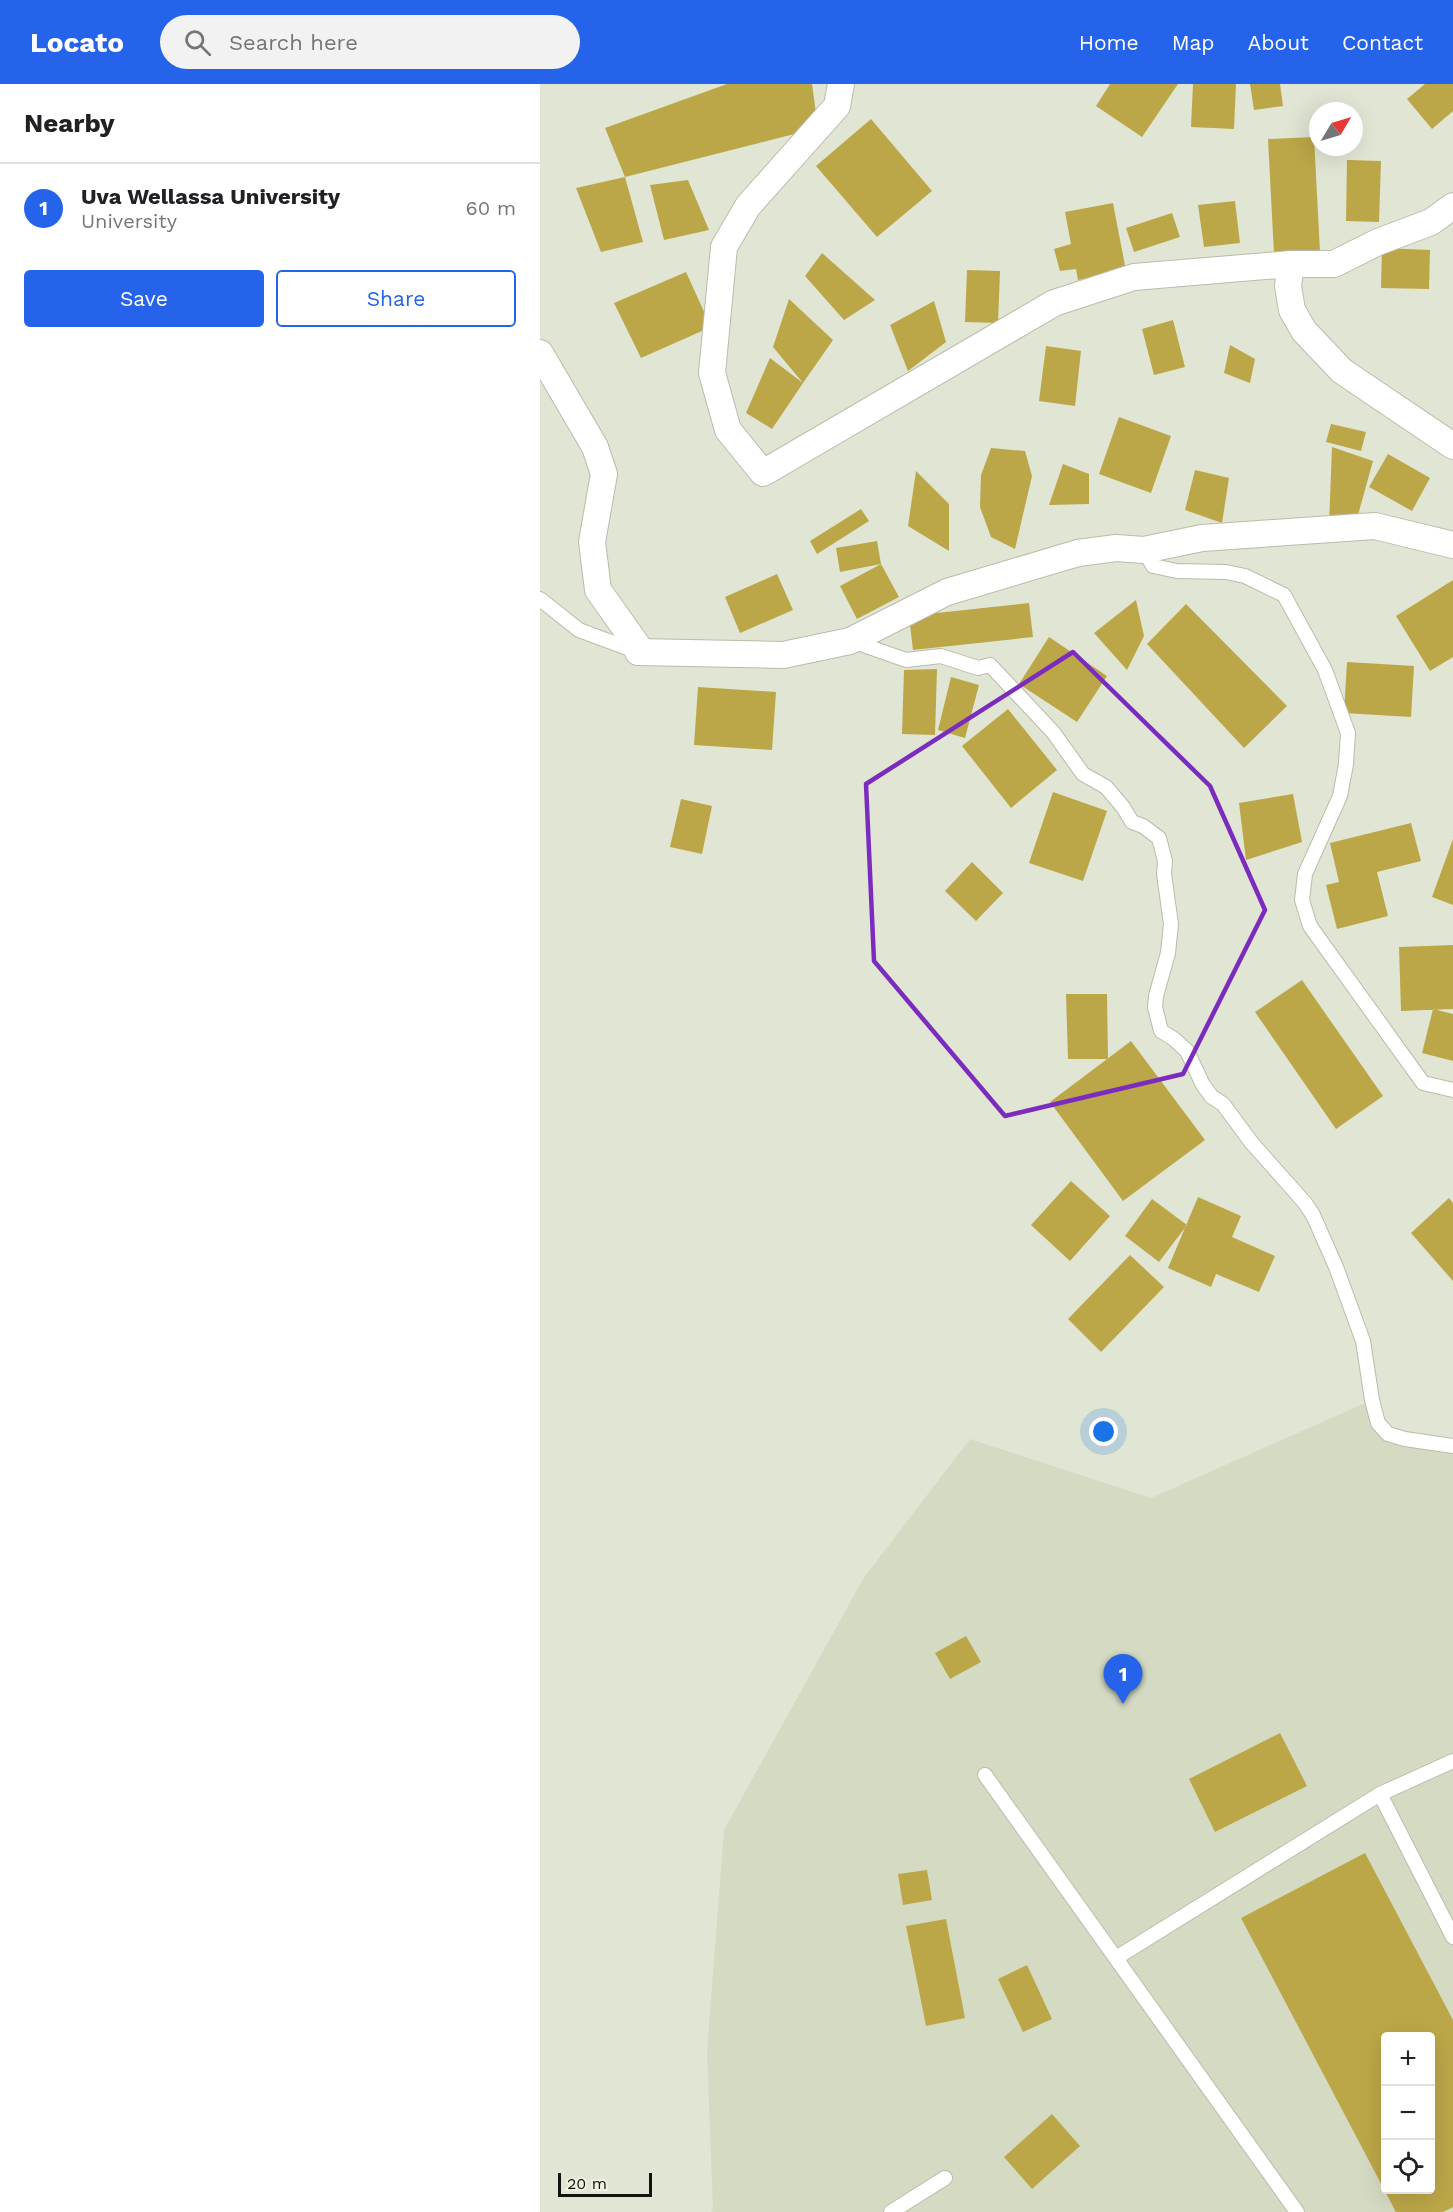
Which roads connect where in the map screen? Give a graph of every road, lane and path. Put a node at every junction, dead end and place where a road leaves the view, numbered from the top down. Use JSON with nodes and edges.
{"nodes":[{"id":1,"x":842,"y":84,"type":"edge"},
{"id":2,"x":1453,"y":206,"type":"edge"},
{"id":3,"x":1291,"y":264,"type":"junction"},
{"id":4,"x":540,"y":353,"type":"edge"},
{"id":5,"x":1453,"y":446,"type":"edge"},
{"id":6,"x":1453,"y":545,"type":"edge"},
{"id":7,"x":1144,"y":550,"type":"junction"},
{"id":8,"x":540,"y":599,"type":"edge"},
{"id":9,"x":850,"y":640,"type":"junction"},
{"id":10,"x":640,"y":652,"type":"junction"},
{"id":11,"x":1453,"y":1090,"type":"edge"},
{"id":12,"x":1453,"y":1446,"type":"edge"},
{"id":13,"x":1453,"y":1761,"type":"edge"},
{"id":14,"x":985,"y":1775,"type":"dead end"},
{"id":15,"x":1380,"y":1794,"type":"junction"},
{"id":16,"x":1453,"y":1937,"type":"edge"},
{"id":17,"x":1116,"y":1958,"type":"junction"},
{"id":18,"x":945,"y":2178,"type":"dead end"},
{"id":19,"x":891,"y":2212,"type":"edge"},
{"id":20,"x":1297,"y":2212,"type":"edge"}],
"edges":[{"from":1,"to":3,"type":"street"},
{"from":2,"to":3,"type":"street"},
{"from":3,"to":5,"type":"street"},
{"from":4,"to":10,"type":"street"},
{"from":6,"to":7,"type":"street"},
{"from":7,"to":9,"type":"street"},
{"from":7,"to":11,"type":"lane"},
{"from":8,"to":10,"type":"lane"},
{"from":9,"to":10,"type":"street"},
{"from":9,"to":12,"type":"lane"},
{"from":13,"to":15,"type":"lane"},
{"from":14,"to":17,"type":"lane"},
{"from":15,"to":16,"type":"lane"},
{"from":15,"to":17,"type":"lane"},
{"from":17,"to":20,"type":"lane"},
{"from":18,"to":19,"type":"lane"}]}
